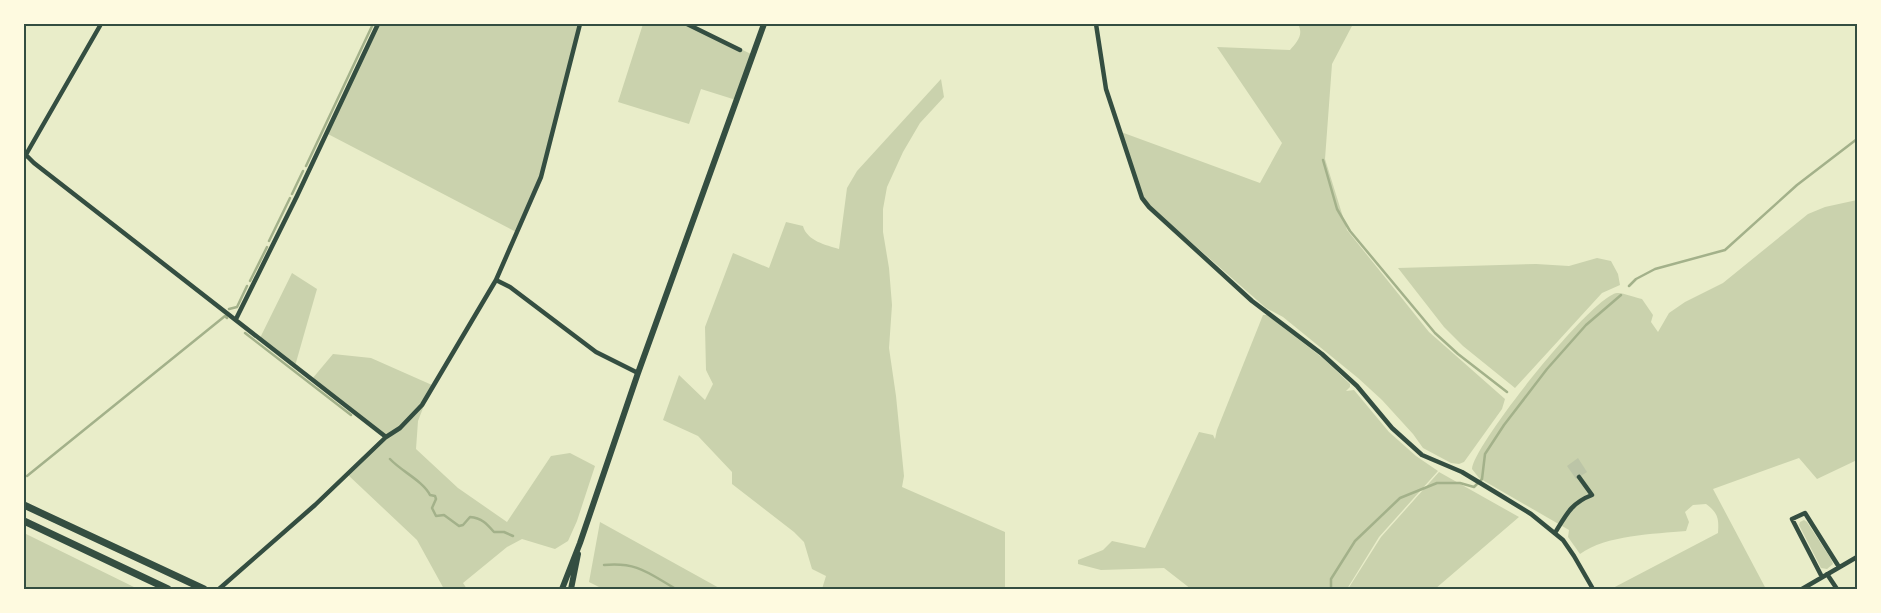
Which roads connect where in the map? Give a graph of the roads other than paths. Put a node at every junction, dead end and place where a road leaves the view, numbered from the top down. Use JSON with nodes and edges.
{"nodes":[{"id":1,"x":101,"y":24,"type":"edge"},
{"id":2,"x":378,"y":24,"type":"edge"},
{"id":3,"x":580,"y":24,"type":"edge"},
{"id":4,"x":687,"y":24,"type":"edge"},
{"id":5,"x":764,"y":24,"type":"edge"},
{"id":6,"x":1096,"y":24,"type":"edge"},
{"id":7,"x":740,"y":50,"type":"dead end"},
{"id":8,"x":24,"y":155,"type":"edge"},
{"id":9,"x":496,"y":280,"type":"junction"},
{"id":10,"x":236,"y":319,"type":"junction"},
{"id":11,"x":638,"y":373,"type":"junction"},
{"id":12,"x":386,"y":437,"type":"junction"},
{"id":13,"x":1579,"y":477,"type":"dead end"},
{"id":14,"x":24,"y":505,"type":"edge"},
{"id":15,"x":24,"y":521,"type":"edge"},
{"id":16,"x":1555,"y":533,"type":"junction"},
{"id":17,"x":580,"y":543,"type":"junction"},
{"id":18,"x":1857,"y":556,"type":"edge"},
{"id":19,"x":1839,"y":567,"type":"junction"},
{"id":20,"x":1824,"y":575,"type":"junction"},
{"id":21,"x":168,"y":589,"type":"edge"},
{"id":22,"x":204,"y":589,"type":"edge"},
{"id":23,"x":218,"y":589,"type":"edge"},
{"id":24,"x":562,"y":589,"type":"edge"},
{"id":25,"x":571,"y":589,"type":"edge"},
{"id":26,"x":1593,"y":589,"type":"edge"},
{"id":27,"x":1802,"y":589,"type":"edge"},
{"id":28,"x":1837,"y":589,"type":"edge"}],
"edges":[{"from":1,"to":8,"type":"street"},
{"from":2,"to":10,"type":"street"},
{"from":3,"to":9,"type":"street"},
{"from":4,"to":7,"type":"street"},
{"from":5,"to":11,"type":"main road"},
{"from":6,"to":16,"type":"street"},
{"from":8,"to":10,"type":"street"},
{"from":9,"to":11,"type":"street"},
{"from":9,"to":12,"type":"street"},
{"from":10,"to":12,"type":"street"},
{"from":11,"to":17,"type":"main road"},
{"from":12,"to":23,"type":"street"},
{"from":13,"to":16,"type":"street"},
{"from":14,"to":22,"type":"highway"},
{"from":15,"to":21,"type":"highway"},
{"from":16,"to":26,"type":"street"},
{"from":17,"to":24,"type":"main road"},
{"from":17,"to":25,"type":"main road"},
{"from":18,"to":19,"type":"street"},
{"from":19,"to":20,"type":"street"},
{"from":19,"to":20,"type":"street"},
{"from":20,"to":27,"type":"street"},
{"from":20,"to":28,"type":"street"}]}
